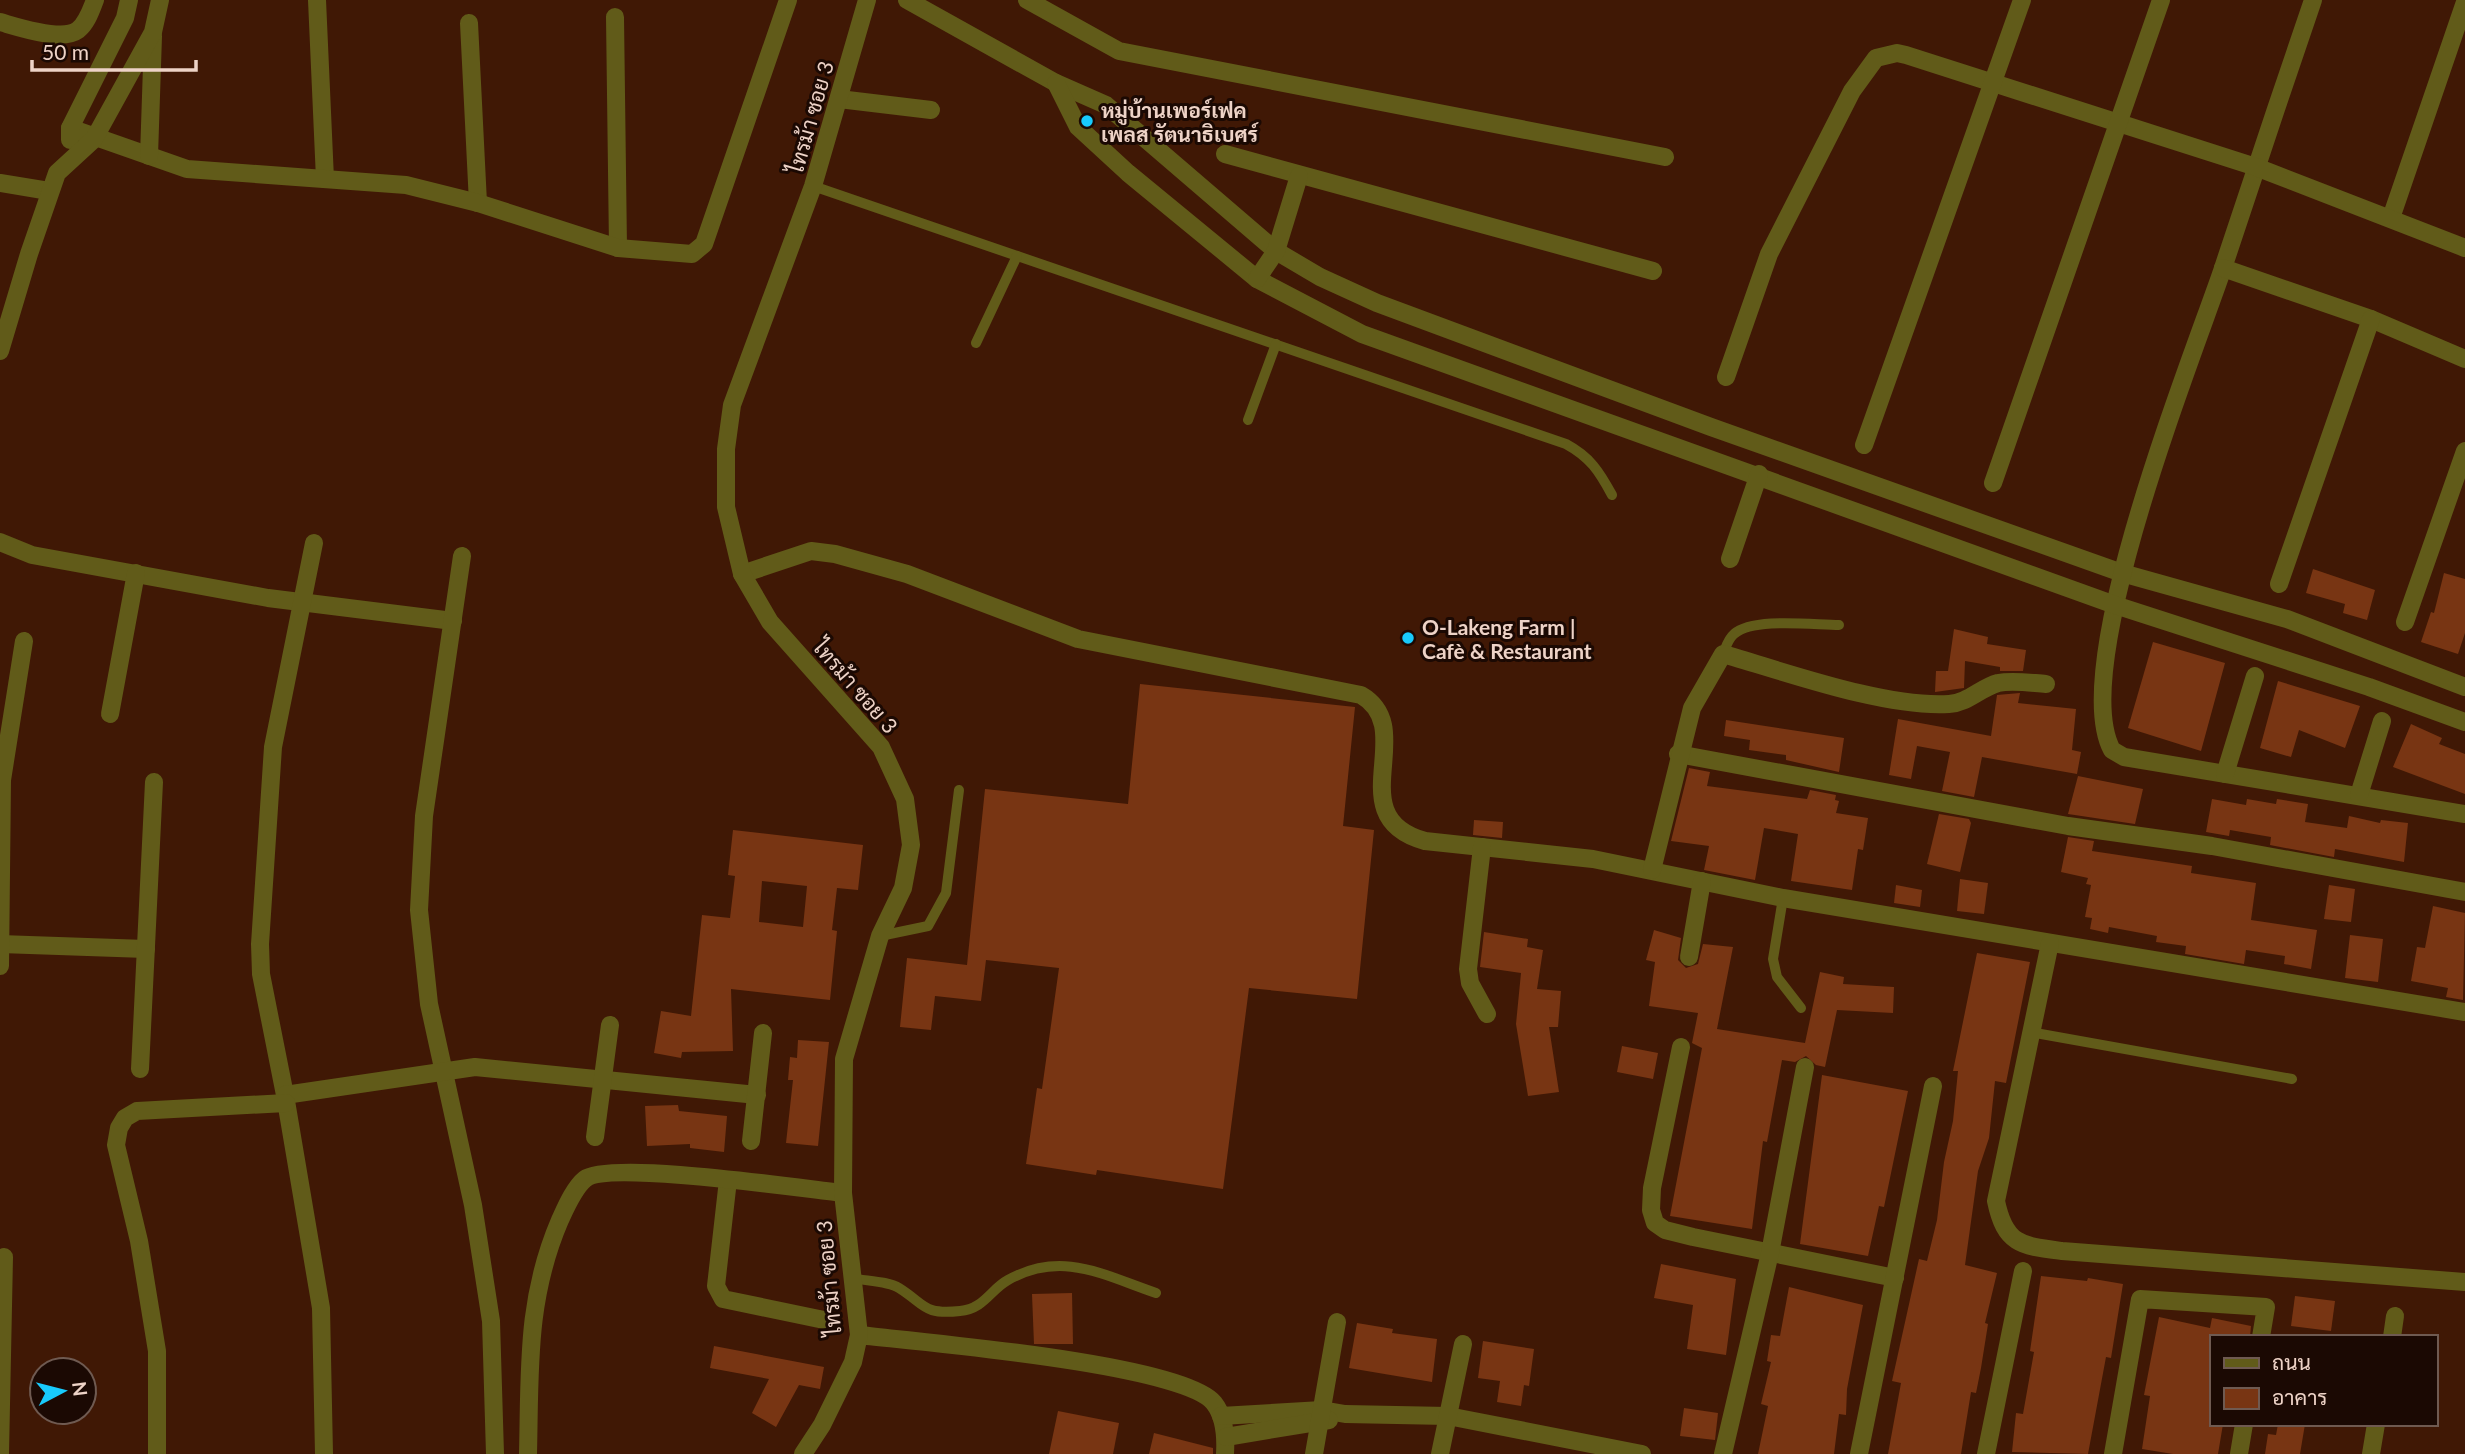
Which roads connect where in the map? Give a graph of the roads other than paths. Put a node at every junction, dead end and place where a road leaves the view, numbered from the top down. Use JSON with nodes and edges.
{"nodes":[{"id":1,"x":95,"y":0,"type":"edge"},
{"id":2,"x":129,"y":0,"type":"edge"},
{"id":3,"x":160,"y":0,"type":"edge"},
{"id":4,"x":317,"y":0,"type":"edge"},
{"id":5,"x":788,"y":0,"type":"edge"},
{"id":6,"x":867,"y":0,"type":"edge"},
{"id":7,"x":907,"y":0,"type":"edge"},
{"id":8,"x":1027,"y":0,"type":"edge"},
{"id":9,"x":2021,"y":0,"type":"edge"},
{"id":10,"x":2161,"y":0,"type":"edge"},
{"id":11,"x":2312,"y":0,"type":"edge"},
{"id":12,"x":2465,"y":2,"type":"edge"},
{"id":13,"x":615,"y":17,"type":"dead end"},
{"id":14,"x":0,"y":22,"type":"edge"},
{"id":15,"x":469,"y":23,"type":"dead end"},
{"id":16,"x":153,"y":32,"type":"junction"},
{"id":17,"x":1056,"y":83,"type":"junction"},
{"id":18,"x":1992,"y":83,"type":"junction"},
{"id":19,"x":839,"y":99,"type":"junction"},
{"id":20,"x":931,"y":110,"type":"dead end"},
{"id":21,"x":2119,"y":121,"type":"junction"},
{"id":22,"x":69,"y":128,"type":"junction"},
{"id":23,"x":94,"y":139,"type":"junction"},
{"id":24,"x":1225,"y":154,"type":"dead end"},
{"id":25,"x":149,"y":156,"type":"junction"},
{"id":26,"x":1665,"y":157,"type":"dead end"},
{"id":27,"x":71,"y":158,"type":"junction"},
{"id":28,"x":2256,"y":167,"type":"junction"},
{"id":29,"x":1299,"y":176,"type":"junction"},
{"id":30,"x":325,"y":178,"type":"junction"},
{"id":31,"x":0,"y":183,"type":"edge"},
{"id":32,"x":813,"y":186,"type":"junction"},
{"id":33,"x":49,"y":191,"type":"junction"},
{"id":34,"x":478,"y":203,"type":"junction"},
{"id":35,"x":2391,"y":218,"type":"junction"},
{"id":36,"x":618,"y":248,"type":"junction"},
{"id":37,"x":2465,"y":248,"type":"edge"},
{"id":38,"x":1276,"y":251,"type":"junction"},
{"id":39,"x":1017,"y":256,"type":"junction"},
{"id":40,"x":2223,"y":268,"type":"junction"},
{"id":41,"x":1653,"y":271,"type":"dead end"},
{"id":42,"x":1257,"y":279,"type":"junction"},
{"id":43,"x":2371,"y":319,"type":"junction"},
{"id":44,"x":976,"y":343,"type":"dead end"},
{"id":45,"x":1276,"y":344,"type":"junction"},
{"id":46,"x":0,"y":351,"type":"edge"},
{"id":47,"x":2465,"y":359,"type":"edge"},
{"id":48,"x":1726,"y":377,"type":"dead end"},
{"id":49,"x":1654,"y":407,"type":"junction"},
{"id":50,"x":1248,"y":420,"type":"dead end"},
{"id":51,"x":1646,"y":436,"type":"junction"},
{"id":52,"x":1864,"y":445,"type":"dead end"},
{"id":53,"x":2465,"y":451,"type":"edge"},
{"id":54,"x":1759,"y":474,"type":"junction"},
{"id":55,"x":1993,"y":483,"type":"dead end"},
{"id":56,"x":1612,"y":495,"type":"dead end"},
{"id":57,"x":0,"y":542,"type":"edge"},
{"id":58,"x":314,"y":543,"type":"dead end"},
{"id":59,"x":463,"y":556,"type":"dead end"},
{"id":60,"x":1730,"y":559,"type":"dead end"},
{"id":61,"x":136,"y":573,"type":"junction"},
{"id":62,"x":2122,"y":573,"type":"junction"},
{"id":63,"x":742,"y":574,"type":"junction"},
{"id":64,"x":2279,"y":584,"type":"dead end"},
{"id":65,"x":302,"y":602,"type":"junction"},
{"id":66,"x":2115,"y":605,"type":"junction"},
{"id":67,"x":453,"y":621,"type":"junction"},
{"id":68,"x":2405,"y":622,"type":"dead end"},
{"id":69,"x":1839,"y":625,"type":"dead end"},
{"id":70,"x":24,"y":641,"type":"dead end"},
{"id":71,"x":1723,"y":654,"type":"junction"},
{"id":72,"x":2255,"y":676,"type":"dead end"},
{"id":73,"x":2046,"y":684,"type":"dead end"},
{"id":74,"x":2465,"y":687,"type":"edge"},
{"id":75,"x":110,"y":714,"type":"dead end"},
{"id":76,"x":2382,"y":722,"type":"dead end"},
{"id":77,"x":2465,"y":722,"type":"edge"},
{"id":78,"x":1678,"y":754,"type":"junction"},
{"id":79,"x":2225,"y":775,"type":"junction"},
{"id":80,"x":154,"y":782,"type":"dead end"},
{"id":81,"x":958,"y":790,"type":"dead end"},
{"id":82,"x":2360,"y":794,"type":"junction"},
{"id":83,"x":2465,"y":814,"type":"edge"},
{"id":84,"x":1482,"y":847,"type":"junction"},
{"id":85,"x":1648,"y":869,"type":"junction"},
{"id":86,"x":1702,"y":881,"type":"junction"},
{"id":87,"x":2465,"y":892,"type":"edge"},
{"id":88,"x":1783,"y":898,"type":"junction"},
{"id":89,"x":880,"y":936,"type":"junction"},
{"id":90,"x":2050,"y":943,"type":"junction"},
{"id":91,"x":0,"y":944,"type":"edge"},
{"id":92,"x":146,"y":950,"type":"junction"},
{"id":93,"x":1689,"y":957,"type":"dead end"},
{"id":94,"x":0,"y":966,"type":"edge"},
{"id":95,"x":1801,"y":1008,"type":"dead end"},
{"id":96,"x":2465,"y":1013,"type":"edge"},
{"id":97,"x":1488,"y":1014,"type":"dead end"},
{"id":98,"x":610,"y":1025,"type":"dead end"},
{"id":99,"x":2030,"y":1032,"type":"junction"},
{"id":100,"x":763,"y":1033,"type":"dead end"},
{"id":101,"x":1681,"y":1047,"type":"dead end"},
{"id":102,"x":1805,"y":1067,"type":"dead end"},
{"id":103,"x":140,"y":1069,"type":"dead end"},
{"id":104,"x":442,"y":1071,"type":"junction"},
{"id":105,"x":604,"y":1078,"type":"junction"},
{"id":106,"x":2292,"y":1079,"type":"dead end"},
{"id":107,"x":1933,"y":1086,"type":"dead end"},
{"id":108,"x":757,"y":1095,"type":"junction"},
{"id":109,"x":286,"y":1099,"type":"junction"},
{"id":110,"x":596,"y":1137,"type":"dead end"},
{"id":111,"x":751,"y":1142,"type":"dead end"},
{"id":112,"x":728,"y":1181,"type":"junction"},
{"id":113,"x":843,"y":1193,"type":"junction"},
{"id":114,"x":1770,"y":1252,"type":"junction"},
{"id":115,"x":4,"y":1257,"type":"dead end"},
{"id":116,"x":2022,"y":1271,"type":"dead end"},
{"id":117,"x":852,"y":1278,"type":"junction"},
{"id":118,"x":1895,"y":1278,"type":"junction"},
{"id":119,"x":2465,"y":1282,"type":"edge"},
{"id":120,"x":1156,"y":1293,"type":"dead end"},
{"id":121,"x":2395,"y":1316,"type":"dead end"},
{"id":122,"x":824,"y":1320,"type":"dead end"},
{"id":123,"x":1337,"y":1322,"type":"dead end"},
{"id":124,"x":859,"y":1335,"type":"junction"},
{"id":125,"x":2260,"y":1335,"type":"edge"},
{"id":126,"x":2392,"y":1335,"type":"edge"},
{"id":127,"x":1463,"y":1344,"type":"dead end"},
{"id":128,"x":1221,"y":1416,"type":"junction"},
{"id":129,"x":1321,"y":1416,"type":"junction"},
{"id":130,"x":1448,"y":1416,"type":"junction"},
{"id":131,"x":2245,"y":1426,"type":"edge"},
{"id":132,"x":2376,"y":1426,"type":"edge"},
{"id":133,"x":1225,"y":1445,"type":"edge"},
{"id":134,"x":0,"y":1454,"type":"edge"},
{"id":135,"x":157,"y":1454,"type":"edge"},
{"id":136,"x":324,"y":1454,"type":"edge"},
{"id":137,"x":495,"y":1454,"type":"edge"},
{"id":138,"x":528,"y":1454,"type":"edge"},
{"id":139,"x":803,"y":1454,"type":"edge"},
{"id":140,"x":1314,"y":1454,"type":"edge"},
{"id":141,"x":1440,"y":1454,"type":"edge"},
{"id":142,"x":1642,"y":1454,"type":"edge"},
{"id":143,"x":1723,"y":1454,"type":"edge"},
{"id":144,"x":1859,"y":1454,"type":"edge"},
{"id":145,"x":1986,"y":1454,"type":"edge"},
{"id":146,"x":2113,"y":1454,"type":"edge"},
{"id":147,"x":2239,"y":1454,"type":"edge"},
{"id":148,"x":2371,"y":1454,"type":"edge"}],
"edges":[{"from":1,"to":14,"type":"street"},
{"from":2,"to":22,"type":"street"},
{"from":3,"to":16,"type":"street"},
{"from":4,"to":30,"type":"street"},
{"from":5,"to":36,"type":"street"},
{"from":6,"to":19,"type":"street","name":"ไทรม้า ซอย 3"},
{"from":7,"to":17,"type":"street"},
{"from":8,"to":26,"type":"street"},
{"from":9,"to":18,"type":"street"},
{"from":10,"to":21,"type":"street"},
{"from":11,"to":28,"type":"street"},
{"from":12,"to":35,"type":"street"},
{"from":13,"to":36,"type":"street"},
{"from":15,"to":34,"type":"street"},
{"from":16,"to":23,"type":"street"},
{"from":16,"to":25,"type":"street"},
{"from":17,"to":38,"type":"street"},
{"from":17,"to":42,"type":"street"},
{"from":18,"to":21,"type":"street"},
{"from":18,"to":48,"type":"street"},
{"from":18,"to":52,"type":"street"},
{"from":19,"to":20,"type":"street"},
{"from":19,"to":32,"type":"street","name":"ไทรม้า ซอย 3"},
{"from":21,"to":28,"type":"street"},
{"from":21,"to":55,"type":"street"},
{"from":22,"to":23,"type":"street"},
{"from":22,"to":27,"type":"street"},
{"from":23,"to":25,"type":"street"},
{"from":23,"to":27,"type":"street"},
{"from":24,"to":29,"type":"street"},
{"from":25,"to":30,"type":"street"},
{"from":27,"to":33,"type":"street"},
{"from":28,"to":35,"type":"street"},
{"from":28,"to":40,"type":"street"},
{"from":29,"to":38,"type":"street"},
{"from":29,"to":41,"type":"street"},
{"from":30,"to":34,"type":"street"},
{"from":31,"to":33,"type":"street"},
{"from":32,"to":39,"type":"lane"},
{"from":32,"to":63,"type":"street","name":"ไทรม้า ซอย 3"},
{"from":33,"to":46,"type":"street"},
{"from":34,"to":36,"type":"street"},
{"from":35,"to":37,"type":"street"},
{"from":38,"to":42,"type":"street"},
{"from":38,"to":49,"type":"street"},
{"from":39,"to":44,"type":"lane"},
{"from":39,"to":45,"type":"lane"},
{"from":40,"to":43,"type":"street"},
{"from":40,"to":62,"type":"street"},
{"from":42,"to":51,"type":"street"},
{"from":43,"to":47,"type":"street"},
{"from":43,"to":64,"type":"street"},
{"from":45,"to":50,"type":"lane"},
{"from":45,"to":56,"type":"lane"},
{"from":49,"to":51,"type":"street"},
{"from":49,"to":62,"type":"street"},
{"from":51,"to":54,"type":"street"},
{"from":53,"to":68,"type":"street"},
{"from":54,"to":60,"type":"street"},
{"from":54,"to":66,"type":"street"},
{"from":57,"to":61,"type":"street"},
{"from":58,"to":65,"type":"street"},
{"from":59,"to":67,"type":"street"},
{"from":61,"to":65,"type":"street"},
{"from":61,"to":75,"type":"street"},
{"from":62,"to":66,"type":"street"},
{"from":62,"to":74,"type":"street"},
{"from":63,"to":84,"type":"street"},
{"from":63,"to":89,"type":"street","name":"ไทรม้า ซอย 3"},
{"from":65,"to":67,"type":"street"},
{"from":65,"to":109,"type":"street"},
{"from":66,"to":77,"type":"street"},
{"from":66,"to":79,"type":"street"},
{"from":67,"to":104,"type":"street"},
{"from":69,"to":71,"type":"lane"},
{"from":70,"to":91,"type":"street"},
{"from":71,"to":73,"type":"street"},
{"from":71,"to":78,"type":"street"},
{"from":72,"to":79,"type":"street"},
{"from":76,"to":82,"type":"street"},
{"from":78,"to":85,"type":"street"},
{"from":78,"to":87,"type":"street"},
{"from":79,"to":82,"type":"street"},
{"from":80,"to":92,"type":"street"},
{"from":81,"to":89,"type":"lane"},
{"from":82,"to":83,"type":"street"},
{"from":84,"to":85,"type":"street"},
{"from":84,"to":97,"type":"street"},
{"from":85,"to":86,"type":"street"},
{"from":86,"to":88,"type":"street"},
{"from":86,"to":93,"type":"street"},
{"from":88,"to":90,"type":"street"},
{"from":88,"to":95,"type":"lane"},
{"from":89,"to":113,"type":"street","name":"ไทรม้า ซอย 3"},
{"from":90,"to":96,"type":"street"},
{"from":90,"to":99,"type":"street"},
{"from":91,"to":92,"type":"street"},
{"from":91,"to":94,"type":"street"},
{"from":92,"to":103,"type":"street"},
{"from":98,"to":105,"type":"street"},
{"from":99,"to":106,"type":"lane"},
{"from":99,"to":119,"type":"street"},
{"from":100,"to":108,"type":"street"},
{"from":101,"to":114,"type":"street"},
{"from":102,"to":114,"type":"street"},
{"from":104,"to":105,"type":"street"},
{"from":104,"to":109,"type":"street"},
{"from":104,"to":137,"type":"street"},
{"from":105,"to":108,"type":"street"},
{"from":105,"to":110,"type":"street"},
{"from":107,"to":118,"type":"street"},
{"from":108,"to":111,"type":"street"},
{"from":109,"to":135,"type":"street"},
{"from":109,"to":136,"type":"street"},
{"from":112,"to":113,"type":"street"},
{"from":112,"to":122,"type":"street"},
{"from":112,"to":138,"type":"street"},
{"from":113,"to":117,"type":"street","name":"ไทรม้า ซอย 3"},
{"from":114,"to":118,"type":"street"},
{"from":114,"to":143,"type":"street"},
{"from":115,"to":134,"type":"street"},
{"from":116,"to":145,"type":"street"},
{"from":117,"to":120,"type":"lane"},
{"from":117,"to":124,"type":"street","name":"ไทรม้า ซอย 3"},
{"from":118,"to":144,"type":"street"},
{"from":121,"to":126,"type":"street"},
{"from":123,"to":129,"type":"street"},
{"from":124,"to":128,"type":"street"},
{"from":124,"to":139,"type":"street","name":"ไทรม้า ซอย 3"},
{"from":125,"to":146,"type":"street"},
{"from":127,"to":130,"type":"street"},
{"from":128,"to":129,"type":"street"},
{"from":128,"to":133,"type":"street"},
{"from":129,"to":130,"type":"street"},
{"from":129,"to":133,"type":"street"},
{"from":129,"to":140,"type":"street"},
{"from":130,"to":141,"type":"street"},
{"from":130,"to":142,"type":"street"},
{"from":131,"to":147,"type":"street"},
{"from":132,"to":148,"type":"street"}]}
